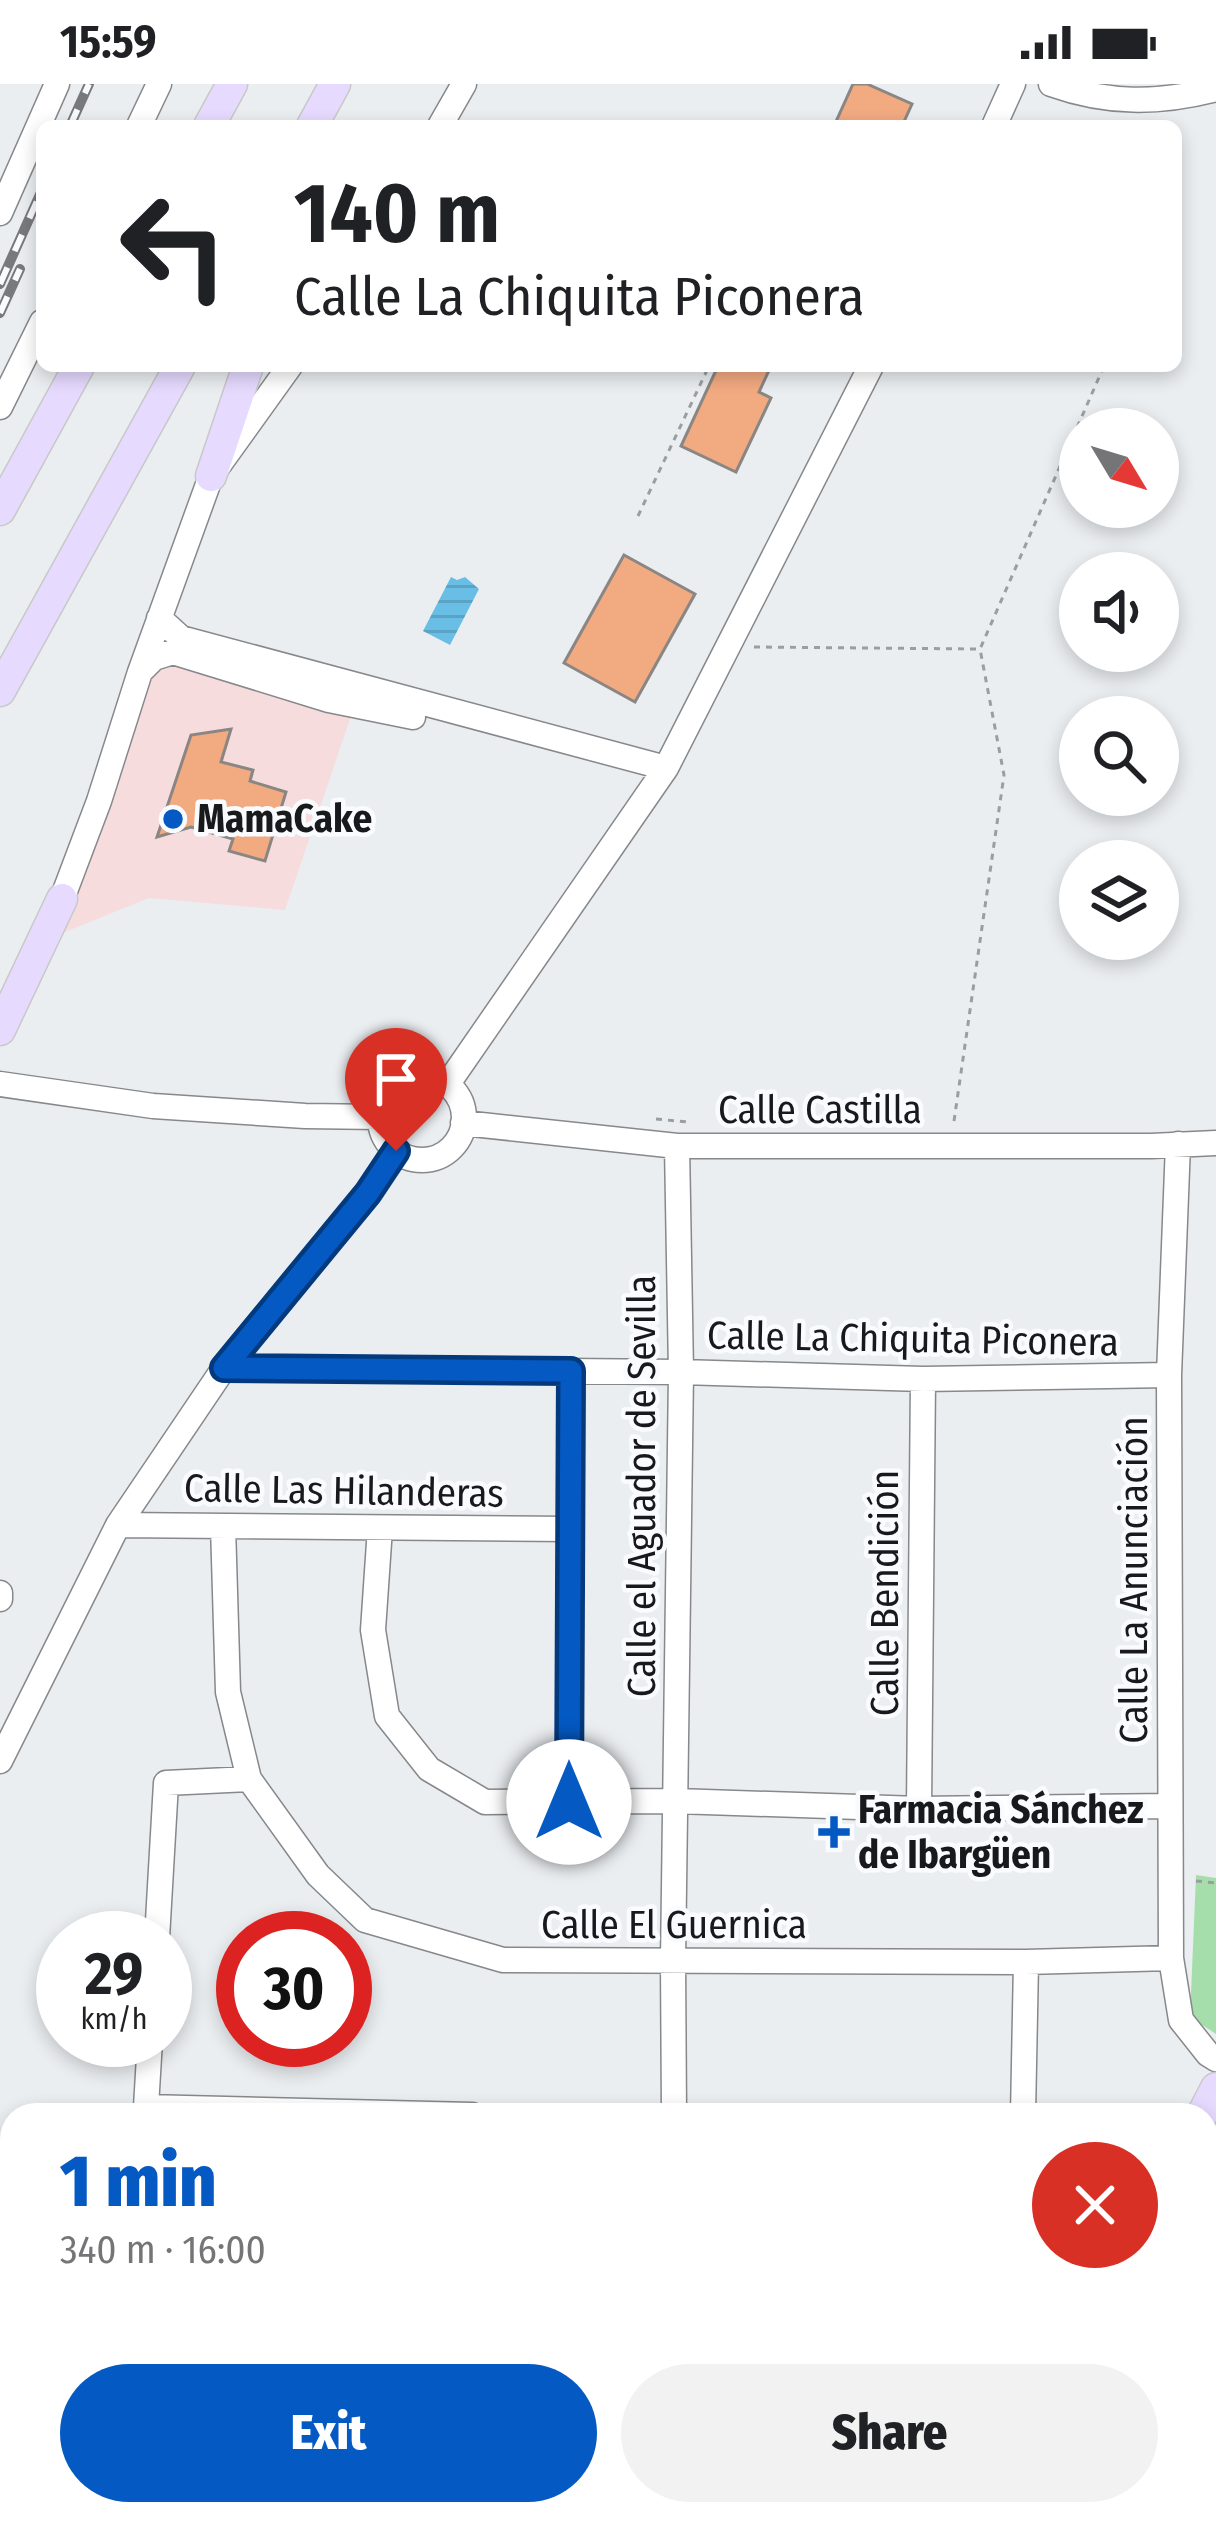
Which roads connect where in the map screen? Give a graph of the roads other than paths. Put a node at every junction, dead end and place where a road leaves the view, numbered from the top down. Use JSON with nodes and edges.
{"nodes":[{"id":1,"x":57,"y":84,"type":"edge"},
{"id":2,"x":159,"y":84,"type":"edge"},
{"id":3,"x":232,"y":84,"type":"edge"},
{"id":4,"x":335,"y":84,"type":"edge"},
{"id":5,"x":353,"y":84,"type":"edge"},
{"id":6,"x":464,"y":84,"type":"edge"},
{"id":7,"x":1013,"y":84,"type":"edge"},
{"id":8,"x":1051,"y":84,"type":"edge"},
{"id":9,"x":1216,"y":89,"type":"edge"},
{"id":10,"x":41,"y":120,"type":"edge"},
{"id":11,"x":142,"y":120,"type":"edge"},
{"id":12,"x":212,"y":120,"type":"edge"},
{"id":13,"x":315,"y":120,"type":"edge"},
{"id":14,"x":338,"y":120,"type":"edge"},
{"id":15,"x":443,"y":120,"type":"edge"},
{"id":16,"x":997,"y":120,"type":"edge"},
{"id":17,"x":36,"y":131,"type":"edge"},
{"id":18,"x":0,"y":212,"type":"edge"},
{"id":19,"x":36,"y":334,"type":"edge"},
{"id":20,"x":76,"y":372,"type":"edge"},
{"id":21,"x":176,"y":372,"type":"edge"},
{"id":22,"x":246,"y":372,"type":"edge"},
{"id":23,"x":286,"y":372,"type":"edge"},
{"id":24,"x":868,"y":372,"type":"edge"},
{"id":25,"x":0,"y":407,"type":"edge"},
{"id":26,"x":211,"y":476,"type":"junction"},
{"id":27,"x":0,"y":511,"type":"edge"},
{"id":28,"x":159,"y":618,"type":"junction"},
{"id":29,"x":140,"y":672,"type":"junction"},
{"id":30,"x":0,"y":691,"type":"edge"},
{"id":31,"x":516,"y":728,"type":"junction"},
{"id":32,"x":666,"y":768,"type":"junction"},
{"id":33,"x":62,"y":899,"type":"joint"},
{"id":34,"x":0,"y":1030,"type":"edge"},
{"id":35,"x":0,"y":1084,"type":"edge"},
{"id":36,"x":447,"y":1085,"type":"junction"},
{"id":37,"x":380,"y":1117,"type":"junction"},
{"id":38,"x":463,"y":1124,"type":"junction"},
{"id":39,"x":1216,"y":1143,"type":"edge"},
{"id":40,"x":1178,"y":1144,"type":"junction"},
{"id":41,"x":677,"y":1146,"type":"junction"},
{"id":42,"x":396,"y":1151,"type":"junction"},
{"id":43,"x":224,"y":1368,"type":"junction"},
{"id":44,"x":571,"y":1371,"type":"junction"},
{"id":45,"x":681,"y":1372,"type":"junction"},
{"id":46,"x":1169,"y":1375,"type":"junction"},
{"id":47,"x":923,"y":1379,"type":"junction"},
{"id":48,"x":118,"y":1525,"type":"junction"},
{"id":49,"x":223,"y":1526,"type":"junction"},
{"id":50,"x":380,"y":1528,"type":"junction"},
{"id":51,"x":570,"y":1529,"type":"junction"},
{"id":52,"x":0,"y":1761,"type":"edge"},
{"id":53,"x":248,"y":1778,"type":"junction"},
{"id":54,"x":676,"y":1801,"type":"junction"},
{"id":55,"x":569,"y":1802,"type":"junction"},
{"id":56,"x":1170,"y":1806,"type":"junction"},
{"id":57,"x":919,"y":1808,"type":"junction"},
{"id":58,"x":159,"y":1911,"type":"edge"},
{"id":59,"x":1171,"y":1958,"type":"junction"},
{"id":60,"x":673,"y":1961,"type":"junction"},
{"id":61,"x":1026,"y":1962,"type":"junction"},
{"id":62,"x":1216,"y":2059,"type":"edge"},
{"id":63,"x":149,"y":2067,"type":"edge"},
{"id":64,"x":146,"y":2103,"type":"edge"},
{"id":65,"x":674,"y":2103,"type":"edge"},
{"id":66,"x":1023,"y":2103,"type":"edge"}],
"edges":[{"from":1,"to":10,"type":"street"},
{"from":2,"to":11,"type":"street"},
{"from":3,"to":12,"type":"main road"},
{"from":4,"to":13,"type":"main road"},
{"from":5,"to":14,"type":"main road"},
{"from":6,"to":15,"type":"street"},
{"from":7,"to":16,"type":"street"},
{"from":8,"to":9,"type":"street"},
{"from":17,"to":18,"type":"street"},
{"from":19,"to":25,"type":"street"},
{"from":20,"to":27,"type":"main road"},
{"from":21,"to":30,"type":"main road"},
{"from":22,"to":26,"type":"main road"},
{"from":23,"to":26,"type":"street"},
{"from":24,"to":32,"type":"street"},
{"from":26,"to":28,"type":"street"},
{"from":28,"to":29,"type":"street"},
{"from":28,"to":31,"type":"street"},
{"from":29,"to":31,"type":"street"},
{"from":29,"to":33,"type":"street"},
{"from":31,"to":32,"type":"street"},
{"from":32,"to":36,"type":"street"},
{"from":33,"to":34,"type":"main road"},
{"from":35,"to":37,"type":"street"},
{"from":36,"to":37,"type":"street"},
{"from":36,"to":38,"type":"street"},
{"from":37,"to":42,"type":"street"},
{"from":38,"to":41,"type":"street","name":"Calle Castilla"},
{"from":38,"to":42,"type":"street"},
{"from":39,"to":40,"type":"street","name":"Calle Castilla"},
{"from":40,"to":41,"type":"street","name":"Calle Castilla"},
{"from":40,"to":46,"type":"street","name":"Calle La Anunciación"},
{"from":41,"to":45,"type":"street","name":"Calle el Aguador de Sevilla"},
{"from":42,"to":43,"type":"street"},
{"from":43,"to":44,"type":"street","name":"Calle La Chiquita Piconera"},
{"from":43,"to":48,"type":"street"},
{"from":44,"to":45,"type":"street","name":"Calle La Chiquita Piconera"},
{"from":44,"to":51,"type":"street"},
{"from":45,"to":47,"type":"street","name":"Calle La Chiquita Piconera"},
{"from":45,"to":54,"type":"street","name":"Calle el Aguador de Sevilla"},
{"from":46,"to":47,"type":"street","name":"Calle La Chiquita Piconera"},
{"from":46,"to":56,"type":"street","name":"Calle La Anunciación"},
{"from":47,"to":57,"type":"street","name":"Calle Bendición"},
{"from":48,"to":49,"type":"street","name":"Calle Las Hilanderas"},
{"from":48,"to":52,"type":"street"},
{"from":49,"to":50,"type":"street","name":"Calle Las Hilanderas"},
{"from":49,"to":53,"type":"street"},
{"from":50,"to":51,"type":"street","name":"Calle Las Hilanderas"},
{"from":50,"to":55,"type":"street"},
{"from":51,"to":55,"type":"street"},
{"from":53,"to":58,"type":"street"},
{"from":53,"to":60,"type":"street","name":"Calle El Guernica"},
{"from":54,"to":55,"type":"street"},
{"from":54,"to":57,"type":"street"},
{"from":54,"to":60,"type":"street","name":"Calle el Aguador de Sevilla"},
{"from":56,"to":57,"type":"street"},
{"from":56,"to":59,"type":"street","name":"Calle La Anunciación"},
{"from":59,"to":61,"type":"street","name":"Calle El Guernica"},
{"from":59,"to":62,"type":"street","name":"Calle La Anunciación"},
{"from":60,"to":61,"type":"street","name":"Calle El Guernica"},
{"from":60,"to":65,"type":"street","name":"Calle el Aguador de Sevilla"},
{"from":61,"to":66,"type":"street"},
{"from":63,"to":64,"type":"street"}]}
